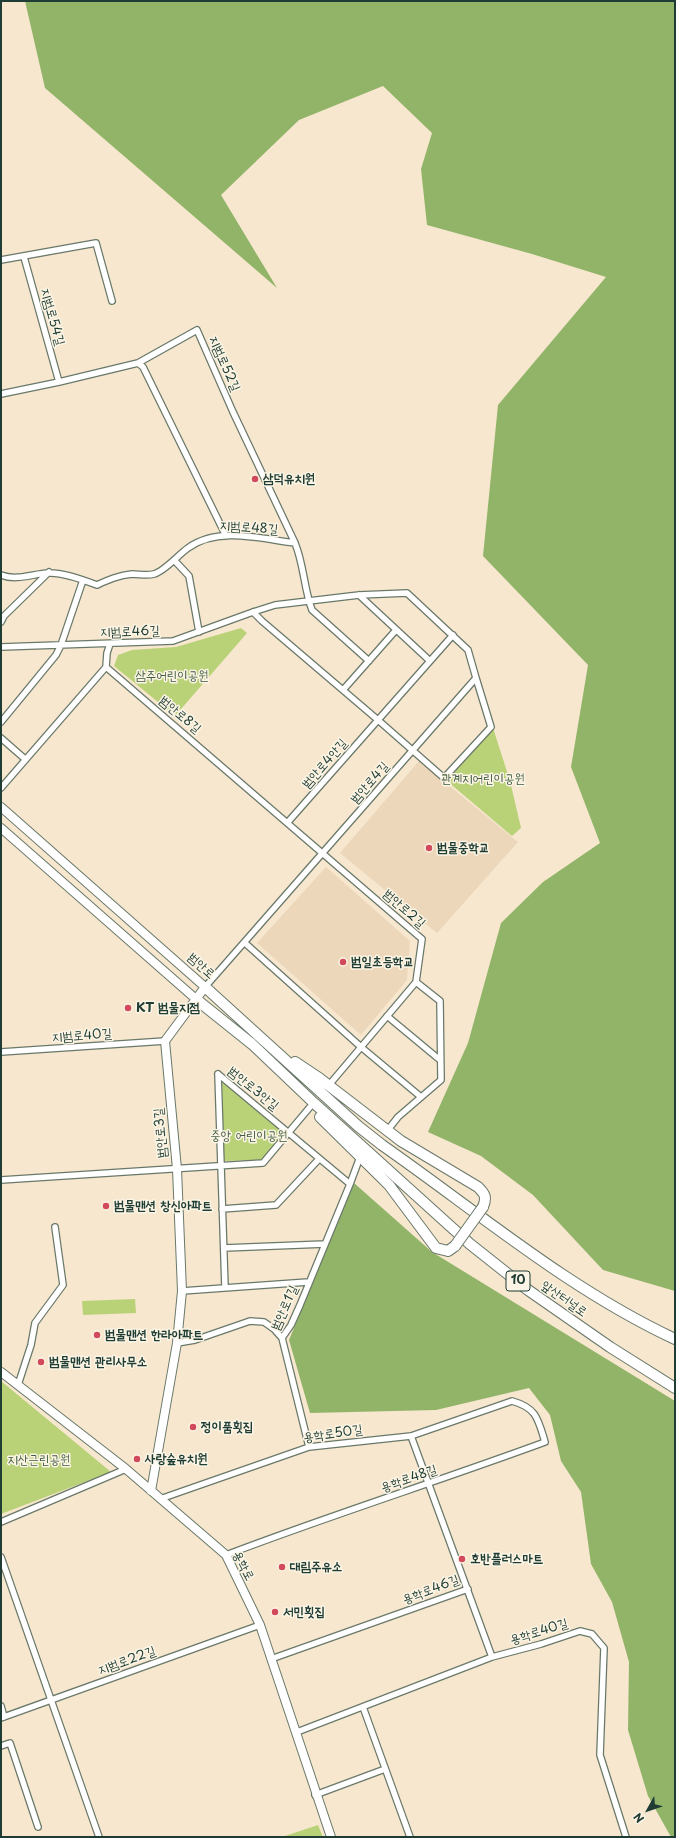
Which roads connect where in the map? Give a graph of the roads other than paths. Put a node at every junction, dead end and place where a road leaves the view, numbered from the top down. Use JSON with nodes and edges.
{"nodes":[{"id":1,"x":24,"y":257,"type":"junction"},
{"id":2,"x":1,"y":260,"type":"edge"},
{"id":3,"x":112,"y":301,"type":"dead end"},
{"id":4,"x":138,"y":363,"type":"junction"},
{"id":5,"x":59,"y":382,"type":"junction"},
{"id":6,"x":1,"y":394,"type":"edge"},
{"id":7,"x":226,"y":536,"type":"junction"},
{"id":8,"x":295,"y":543,"type":"junction"},
{"id":9,"x":174,"y":560,"type":"junction"},
{"id":10,"x":49,"y":572,"type":"junction"},
{"id":11,"x":1,"y":576,"type":"edge"},
{"id":12,"x":83,"y":580,"type":"junction"},
{"id":13,"x":359,"y":595,"type":"junction"},
{"id":14,"x":308,"y":600,"type":"junction"},
{"id":15,"x":253,"y":612,"type":"junction"},
{"id":16,"x":1,"y":622,"type":"edge"},
{"id":17,"x":396,"y":630,"type":"junction"},
{"id":18,"x":199,"y":632,"type":"junction"},
{"id":19,"x":453,"y":635,"type":"junction"},
{"id":20,"x":110,"y":644,"type":"junction"},
{"id":21,"x":61,"y":645,"type":"junction"},
{"id":22,"x":1,"y":647,"type":"edge"},
{"id":23,"x":369,"y":661,"type":"junction"},
{"id":24,"x":430,"y":661,"type":"junction"},
{"id":25,"x":106,"y":667,"type":"junction"},
{"id":26,"x":476,"y":678,"type":"junction"},
{"id":27,"x":343,"y":690,"type":"junction"},
{"id":28,"x":378,"y":720,"type":"junction"},
{"id":29,"x":1,"y":722,"type":"edge"},
{"id":30,"x":1,"y":738,"type":"edge"},
{"id":31,"x":413,"y":751,"type":"junction"},
{"id":32,"x":25,"y":759,"type":"junction"},
{"id":33,"x":1,"y":788,"type":"edge"},
{"id":34,"x":1,"y":807,"type":"edge"},
{"id":35,"x":288,"y":822,"type":"junction"},
{"id":36,"x":1,"y":828,"type":"edge"},
{"id":37,"x":324,"y":853,"type":"junction"},
{"id":38,"x":245,"y":943,"type":"junction"},
{"id":39,"x":416,"y":982,"type":"junction"},
{"id":40,"x":205,"y":987,"type":"junction"},
{"id":41,"x":197,"y":1000,"type":"junction"},
{"id":42,"x":387,"y":1016,"type":"junction"},
{"id":43,"x":165,"y":1041,"type":"junction"},
{"id":44,"x":252,"y":1044,"type":"junction"},
{"id":45,"x":268,"y":1045,"type":"junction"},
{"id":46,"x":361,"y":1047,"type":"junction"},
{"id":47,"x":1,"y":1052,"type":"edge"},
{"id":48,"x":440,"y":1060,"type":"junction"},
{"id":49,"x":329,"y":1085,"type":"junction"},
{"id":50,"x":421,"y":1097,"type":"junction"},
{"id":51,"x":310,"y":1107,"type":"junction"},
{"id":52,"x":387,"y":1131,"type":"junction"},
{"id":53,"x":290,"y":1133,"type":"junction"},
{"id":54,"x":382,"y":1145,"type":"joint"},
{"id":55,"x":360,"y":1157,"type":"junction"},
{"id":56,"x":319,"y":1158,"type":"junction"},
{"id":57,"x":221,"y":1166,"type":"junction"},
{"id":58,"x":177,"y":1169,"type":"junction"},
{"id":59,"x":1,"y":1180,"type":"edge"},
{"id":60,"x":350,"y":1184,"type":"junction"},
{"id":61,"x":222,"y":1209,"type":"junction"},
{"id":62,"x":55,"y":1227,"type":"dead end"},
{"id":63,"x":325,"y":1244,"type":"junction"},
{"id":64,"x":224,"y":1248,"type":"junction"},
{"id":65,"x":308,"y":1282,"type":"junction"},
{"id":66,"x":225,"y":1288,"type":"junction"},
{"id":67,"x":182,"y":1291,"type":"junction"},
{"id":68,"x":282,"y":1338,"type":"junction"},
{"id":69,"x":675,"y":1339,"type":"edge"},
{"id":70,"x":177,"y":1343,"type":"junction"},
{"id":71,"x":1,"y":1372,"type":"edge"},
{"id":72,"x":18,"y":1385,"type":"junction"},
{"id":73,"x":675,"y":1388,"type":"edge"},
{"id":74,"x":512,"y":1401,"type":"joint"},
{"id":75,"x":411,"y":1436,"type":"junction"},
{"id":76,"x":309,"y":1447,"type":"junction"},
{"id":77,"x":126,"y":1469,"type":"junction"},
{"id":78,"x":430,"y":1484,"type":"junction"},
{"id":79,"x":151,"y":1491,"type":"junction"},
{"id":80,"x":160,"y":1499,"type":"junction"},
{"id":81,"x":1,"y":1522,"type":"edge"},
{"id":82,"x":226,"y":1555,"type":"junction"},
{"id":83,"x":1,"y":1557,"type":"edge"},
{"id":84,"x":468,"y":1589,"type":"junction"},
{"id":85,"x":260,"y":1625,"type":"junction"},
{"id":86,"x":492,"y":1657,"type":"junction"},
{"id":87,"x":271,"y":1659,"type":"junction"},
{"id":88,"x":50,"y":1700,"type":"junction"},
{"id":89,"x":1,"y":1706,"type":"edge"},
{"id":90,"x":363,"y":1707,"type":"junction"},
{"id":91,"x":3,"y":1718,"type":"edge"},
{"id":92,"x":297,"y":1732,"type":"junction"},
{"id":93,"x":1,"y":1746,"type":"edge"},
{"id":94,"x":385,"y":1769,"type":"junction"},
{"id":95,"x":315,"y":1795,"type":"junction"},
{"id":96,"x":38,"y":1827,"type":"dead end"},
{"id":97,"x":99,"y":1837,"type":"edge"},
{"id":98,"x":330,"y":1837,"type":"edge"},
{"id":99,"x":410,"y":1837,"type":"edge"},
{"id":100,"x":626,"y":1837,"type":"edge"}],
"edges":[{"from":1,"to":2,"type":"street"},
{"from":1,"to":3,"type":"street"},
{"from":1,"to":5,"type":"street","name":"지범로54길"},
{"from":4,"to":5,"type":"street","name":"지범로52길"},
{"from":4,"to":7,"type":"street"},
{"from":4,"to":8,"type":"street","name":"지범로52길"},
{"from":5,"to":6,"type":"street","name":"지범로52길"},
{"from":7,"to":8,"type":"street","name":"지범로48길"},
{"from":7,"to":9,"type":"street","name":"지범로48길"},
{"from":8,"to":14,"type":"street","name":"지범로52길"},
{"from":9,"to":12,"type":"street","name":"지범로48길"},
{"from":9,"to":18,"type":"street"},
{"from":10,"to":11,"type":"street","name":"지범로48길"},
{"from":10,"to":12,"type":"street","name":"지범로48길"},
{"from":10,"to":16,"type":"street"},
{"from":12,"to":21,"type":"street"},
{"from":13,"to":14,"type":"street","name":"지범로46길"},
{"from":13,"to":17,"type":"street"},
{"from":13,"to":19,"type":"street","name":"지범로46길"},
{"from":14,"to":15,"type":"street","name":"지범로46길"},
{"from":14,"to":23,"type":"street"},
{"from":15,"to":18,"type":"street","name":"지범로46길"},
{"from":15,"to":27,"type":"street"},
{"from":17,"to":23,"type":"street"},
{"from":17,"to":24,"type":"street"},
{"from":18,"to":20,"type":"street","name":"지범로46길"},
{"from":19,"to":24,"type":"street","name":"범안로4안길"},
{"from":19,"to":26,"type":"street"},
{"from":20,"to":21,"type":"street","name":"지범로46길"},
{"from":20,"to":25,"type":"street"},
{"from":21,"to":22,"type":"street","name":"지범로46길"},
{"from":21,"to":29,"type":"street"},
{"from":23,"to":27,"type":"street"},
{"from":24,"to":28,"type":"street","name":"범안로4안길"},
{"from":25,"to":32,"type":"street"},
{"from":25,"to":35,"type":"street","name":"범안로8길"},
{"from":26,"to":31,"type":"street","name":"범안로4길"},
{"from":26,"to":31,"type":"street"},
{"from":27,"to":28,"type":"street"},
{"from":28,"to":31,"type":"street"},
{"from":28,"to":35,"type":"street","name":"범안로4안길"},
{"from":30,"to":32,"type":"street"},
{"from":31,"to":37,"type":"street","name":"범안로4길"},
{"from":32,"to":33,"type":"street"},
{"from":34,"to":40,"type":"street","name":"범안로","number":"10"},
{"from":35,"to":37,"type":"street","name":"범안로8길"},
{"from":36,"to":41,"type":"street","number":"10"},
{"from":37,"to":38,"type":"street","name":"범안로4길"},
{"from":37,"to":39,"type":"street","name":"범안로2길"},
{"from":38,"to":40,"type":"street","name":"범안로4길"},
{"from":38,"to":46,"type":"street"},
{"from":39,"to":42,"type":"street"},
{"from":39,"to":48,"type":"street"},
{"from":40,"to":41,"type":"street"},
{"from":40,"to":45,"type":"highway","name":"범안로","number":"10"},
{"from":41,"to":43,"type":"street"},
{"from":41,"to":44,"type":"highway","number":"10"},
{"from":42,"to":46,"type":"street"},
{"from":42,"to":48,"type":"street"},
{"from":43,"to":47,"type":"street","name":"지범로40길"},
{"from":43,"to":58,"type":"street","name":"범안로3길"},
{"from":44,"to":51,"type":"highway"},
{"from":44,"to":73,"type":"highway","name":"앞산터널로","number":"10"},
{"from":45,"to":49,"type":"highway"},
{"from":45,"to":54,"type":"highway","name":"범안로","number":"10"},
{"from":46,"to":49,"type":"street"},
{"from":46,"to":50,"type":"street"},
{"from":48,"to":50,"type":"street"},
{"from":49,"to":52,"type":"highway"},
{"from":50,"to":52,"type":"street"},
{"from":51,"to":53,"type":"street"},
{"from":51,"to":55,"type":"highway"},
{"from":52,"to":55,"type":"highway","bridge":true},
{"from":53,"to":56,"type":"street","name":"범안로3안길"},
{"from":53,"to":57,"type":"street"},
{"from":53,"to":57,"type":"street","name":"범안로3안길"},
{"from":54,"to":69,"type":"highway","name":"앞산터널로","number":"10"},
{"from":55,"to":60,"type":"street"},
{"from":56,"to":60,"type":"street","name":"범안로3안길"},
{"from":56,"to":61,"type":"street"},
{"from":57,"to":58,"type":"street"},
{"from":57,"to":61,"type":"street","name":"범안로3안길"},
{"from":58,"to":59,"type":"street"},
{"from":58,"to":67,"type":"street","name":"범안로3길"},
{"from":60,"to":63,"type":"street","name":"범안로1길"},
{"from":61,"to":64,"type":"street","name":"범안로3안길"},
{"from":62,"to":72,"type":"street"},
{"from":63,"to":64,"type":"street"},
{"from":63,"to":65,"type":"street","name":"범안로1길"},
{"from":64,"to":66,"type":"street","name":"범안로3안길"},
{"from":65,"to":66,"type":"street"},
{"from":65,"to":68,"type":"street","name":"범안로1길"},
{"from":66,"to":67,"type":"street"},
{"from":67,"to":70,"type":"street","name":"범안로3길"},
{"from":68,"to":70,"type":"street"},
{"from":68,"to":76,"type":"street","name":"범안로1길"},
{"from":70,"to":79,"type":"street","name":"범안로3길"},
{"from":71,"to":72,"type":"street","name":"용학로"},
{"from":72,"to":77,"type":"street","name":"용학로"},
{"from":74,"to":75,"type":"street","name":"용학로50길"},
{"from":74,"to":78,"type":"street","name":"용학로48길"},
{"from":75,"to":76,"type":"street","name":"용학로50길"},
{"from":75,"to":78,"type":"street","name":"용학로46길"},
{"from":76,"to":80,"type":"street","name":"용학로50길"},
{"from":77,"to":79,"type":"street","name":"용학로"},
{"from":77,"to":81,"type":"street"},
{"from":78,"to":82,"type":"street","name":"용학로48길"},
{"from":78,"to":84,"type":"street","name":"용학로46길"},
{"from":79,"to":80,"type":"street","name":"용학로"},
{"from":80,"to":82,"type":"street","name":"용학로"},
{"from":82,"to":85,"type":"street","name":"용학로"},
{"from":83,"to":88,"type":"street"},
{"from":84,"to":86,"type":"street"},
{"from":84,"to":87,"type":"street","name":"용학로46길"},
{"from":85,"to":87,"type":"street","name":"용학로"},
{"from":85,"to":88,"type":"street","name":"지범로22길"},
{"from":86,"to":90,"type":"street","name":"용학로40길"},
{"from":86,"to":100,"type":"street","name":"용학로40길"},
{"from":87,"to":92,"type":"street","name":"용학로"},
{"from":88,"to":91,"type":"street","name":"지범로22길"},
{"from":88,"to":97,"type":"street"},
{"from":89,"to":91,"type":"street"},
{"from":90,"to":92,"type":"street","name":"용학로40길"},
{"from":90,"to":94,"type":"street"},
{"from":92,"to":95,"type":"street","name":"용학로"},
{"from":93,"to":96,"type":"street"},
{"from":94,"to":95,"type":"street"},
{"from":94,"to":99,"type":"street"},
{"from":95,"to":98,"type":"street","name":"용학로"}]}
